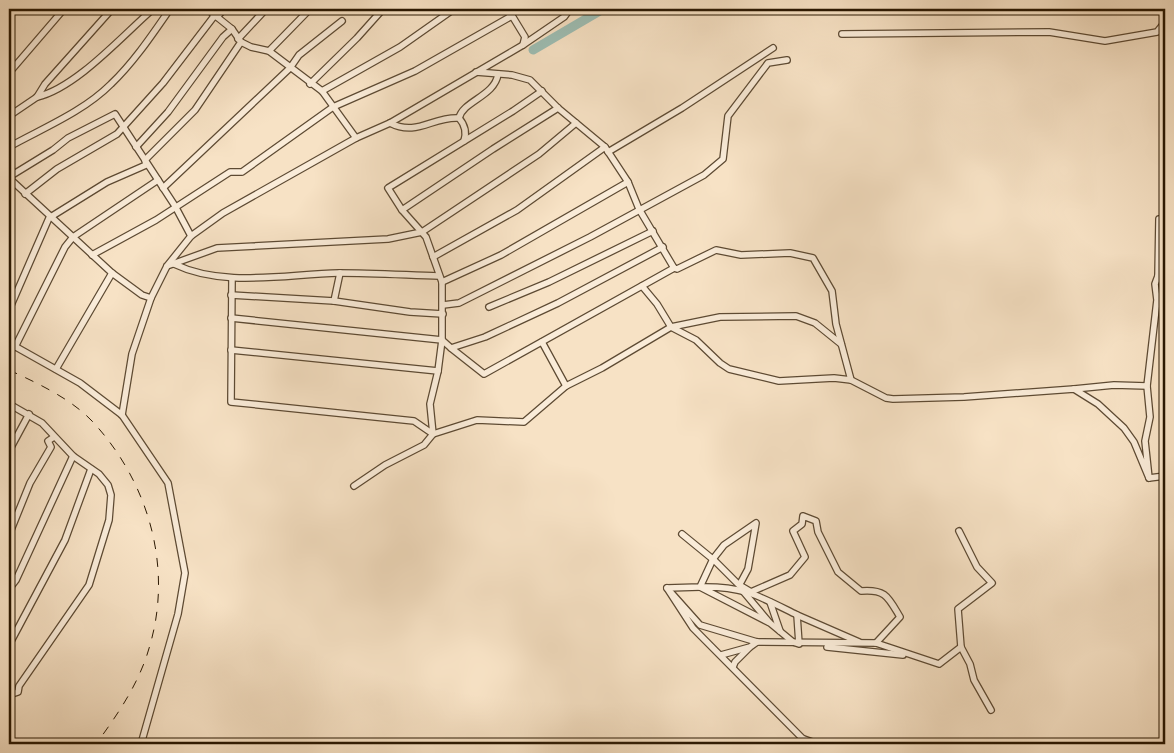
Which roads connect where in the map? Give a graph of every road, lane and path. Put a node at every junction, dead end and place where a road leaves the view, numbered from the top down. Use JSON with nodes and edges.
{"nodes":[{"id":1,"x":64,"y":9,"type":"edge"},
{"id":2,"x":112,"y":9,"type":"edge"},
{"id":3,"x":153,"y":9,"type":"edge"},
{"id":4,"x":170,"y":9,"type":"edge"},
{"id":5,"x":207,"y":9,"type":"edge"},
{"id":6,"x":224,"y":9,"type":"edge"},
{"id":7,"x":266,"y":9,"type":"edge"},
{"id":8,"x":310,"y":9,"type":"edge"},
{"id":9,"x":382,"y":9,"type":"edge"},
{"id":10,"x":454,"y":9,"type":"edge"},
{"id":11,"x":570,"y":9,"type":"edge"},
{"id":12,"x":511,"y":11,"type":"edge"},
{"id":13,"x":216,"y":16,"type":"junction"},
{"id":14,"x":342,"y":21,"type":"dead end"},
{"id":15,"x":1165,"y":22,"type":"edge"},
{"id":16,"x":232,"y":29,"type":"junction"},
{"id":17,"x":842,"y":34,"type":"dead end"},
{"id":18,"x":240,"y":40,"type":"junction"},
{"id":19,"x":523,"y":45,"type":"junction"},
{"id":20,"x":773,"y":48,"type":"dead end"},
{"id":21,"x":269,"y":51,"type":"junction"},
{"id":22,"x":787,"y":60,"type":"dead end"},
{"id":23,"x":290,"y":68,"type":"junction"},
{"id":24,"x":476,"y":72,"type":"junction"},
{"id":25,"x":9,"y":73,"type":"edge"},
{"id":26,"x":498,"y":74,"type":"junction"},
{"id":27,"x":310,"y":84,"type":"junction"},
{"id":28,"x":322,"y":91,"type":"junction"},
{"id":29,"x":542,"y":91,"type":"junction"},
{"id":30,"x":37,"y":97,"type":"junction"},
{"id":31,"x":332,"y":107,"type":"junction"},
{"id":32,"x":558,"y":108,"type":"junction"},
{"id":33,"x":9,"y":116,"type":"edge"},
{"id":34,"x":459,"y":118,"type":"junction"},
{"id":35,"x":390,"y":123,"type":"junction"},
{"id":36,"x":576,"y":123,"type":"junction"},
{"id":37,"x":122,"y":129,"type":"junction"},
{"id":38,"x":356,"y":138,"type":"junction"},
{"id":39,"x":464,"y":142,"type":"junction"},
{"id":40,"x":9,"y":147,"type":"edge"},
{"id":41,"x":136,"y":147,"type":"junction"},
{"id":42,"x":606,"y":150,"type":"junction"},
{"id":43,"x":146,"y":164,"type":"junction"},
{"id":44,"x":9,"y":178,"type":"edge"},
{"id":45,"x":158,"y":180,"type":"junction"},
{"id":46,"x":628,"y":182,"type":"junction"},
{"id":47,"x":163,"y":188,"type":"junction"},
{"id":48,"x":25,"y":194,"type":"junction"},
{"id":49,"x":175,"y":206,"type":"junction"},
{"id":50,"x":639,"y":209,"type":"junction"},
{"id":51,"x":402,"y":210,"type":"junction"},
{"id":52,"x":51,"y":216,"type":"junction"},
{"id":53,"x":1159,"y":219,"type":"dead end"},
{"id":54,"x":654,"y":231,"type":"junction"},
{"id":55,"x":422,"y":232,"type":"junction"},
{"id":56,"x":191,"y":236,"type":"junction"},
{"id":57,"x":73,"y":237,"type":"junction"},
{"id":58,"x":663,"y":247,"type":"junction"},
{"id":59,"x":92,"y":255,"type":"junction"},
{"id":60,"x":433,"y":257,"type":"junction"},
{"id":61,"x":174,"y":264,"type":"junction"},
{"id":62,"x":167,"y":266,"type":"junction"},
{"id":63,"x":674,"y":268,"type":"junction"},
{"id":64,"x":112,"y":273,"type":"junction"},
{"id":65,"x":340,"y":273,"type":"junction"},
{"id":66,"x":1165,"y":275,"type":"edge"},
{"id":67,"x":1158,"y":276,"type":"junction"},
{"id":68,"x":232,"y":278,"type":"junction"},
{"id":69,"x":440,"y":279,"type":"junction"},
{"id":70,"x":642,"y":286,"type":"junction"},
{"id":71,"x":231,"y":295,"type":"junction"},
{"id":72,"x":151,"y":298,"type":"junction"},
{"id":73,"x":334,"y":301,"type":"junction"},
{"id":74,"x":443,"y":305,"type":"junction"},
{"id":75,"x":489,"y":308,"type":"dead end"},
{"id":76,"x":9,"y":310,"type":"edge"},
{"id":77,"x":442,"y":314,"type":"junction"},
{"id":78,"x":232,"y":318,"type":"junction"},
{"id":79,"x":671,"y":326,"type":"junction"},
{"id":80,"x":442,"y":340,"type":"junction"},
{"id":81,"x":542,"y":342,"type":"junction"},
{"id":82,"x":9,"y":343,"type":"edge"},
{"id":83,"x":842,"y":344,"type":"junction"},
{"id":84,"x":15,"y":347,"type":"junction"},
{"id":85,"x":451,"y":348,"type":"junction"},
{"id":86,"x":231,"y":350,"type":"junction"},
{"id":87,"x":56,"y":369,"type":"junction"},
{"id":88,"x":438,"y":371,"type":"junction"},
{"id":89,"x":851,"y":380,"type":"junction"},
{"id":90,"x":566,"y":386,"type":"junction"},
{"id":91,"x":1147,"y":386,"type":"junction"},
{"id":92,"x":1074,"y":389,"type":"junction"},
{"id":93,"x":9,"y":406,"type":"edge"},
{"id":94,"x":29,"y":414,"type":"junction"},
{"id":95,"x":122,"y":415,"type":"junction"},
{"id":96,"x":433,"y":434,"type":"junction"},
{"id":97,"x":54,"y":436,"type":"junction"},
{"id":98,"x":9,"y":452,"type":"edge"},
{"id":99,"x":72,"y":456,"type":"junction"},
{"id":100,"x":92,"y":469,"type":"junction"},
{"id":101,"x":1165,"y":476,"type":"edge"},
{"id":102,"x":1149,"y":478,"type":"junction"},
{"id":103,"x":354,"y":486,"type":"dead end"},
{"id":104,"x":959,"y":531,"type":"dead end"},
{"id":105,"x":682,"y":534,"type":"dead end"},
{"id":106,"x":9,"y":535,"type":"edge"},
{"id":107,"x":713,"y":559,"type":"junction"},
{"id":108,"x":741,"y":582,"type":"dead end"},
{"id":109,"x":700,"y":587,"type":"junction"},
{"id":110,"x":668,"y":588,"type":"junction"},
{"id":111,"x":9,"y":589,"type":"edge"},
{"id":112,"x":742,"y":590,"type":"junction"},
{"id":113,"x":751,"y":592,"type":"junction"},
{"id":114,"x":770,"y":602,"type":"junction"},
{"id":115,"x":797,"y":615,"type":"junction"},
{"id":116,"x":770,"y":623,"type":"junction"},
{"id":117,"x":780,"y":631,"type":"junction"},
{"id":118,"x":842,"y":635,"type":"junction"},
{"id":119,"x":862,"y":643,"type":"junction"},
{"id":120,"x":876,"y":643,"type":"junction"},
{"id":121,"x":755,"y":644,"type":"junction"},
{"id":122,"x":800,"y":644,"type":"junction"},
{"id":123,"x":9,"y":645,"type":"edge"},
{"id":124,"x":961,"y":647,"type":"junction"},
{"id":125,"x":721,"y":655,"type":"junction"},
{"id":126,"x":916,"y":657,"type":"junction"},
{"id":127,"x":733,"y":667,"type":"junction"},
{"id":128,"x":9,"y":695,"type":"edge"},
{"id":129,"x":990,"y":710,"type":"dead end"},
{"id":130,"x":803,"y":739,"type":"junction"},
{"id":131,"x":141,"y":744,"type":"edge"},
{"id":132,"x":808,"y":744,"type":"edge"},
{"id":133,"x":818,"y":744,"type":"edge"}],
"edges":[{"from":1,"to":25,"type":"street"},
{"from":2,"to":30,"type":"street"},
{"from":3,"to":30,"type":"street"},
{"from":4,"to":40,"type":"street"},
{"from":5,"to":13,"type":"street"},
{"from":6,"to":13,"type":"street"},
{"from":7,"to":18,"type":"street"},
{"from":8,"to":21,"type":"street"},
{"from":9,"to":27,"type":"street"},
{"from":10,"to":28,"type":"street"},
{"from":11,"to":19,"type":"street"},
{"from":12,"to":19,"type":"street"},
{"from":12,"to":31,"type":"street"},
{"from":13,"to":16,"type":"street"},
{"from":13,"to":37,"type":"street"},
{"from":14,"to":23,"type":"street"},
{"from":15,"to":17,"type":"street"},
{"from":16,"to":18,"type":"street"},
{"from":16,"to":41,"type":"street"},
{"from":18,"to":21,"type":"street"},
{"from":18,"to":43,"type":"street"},
{"from":19,"to":24,"type":"street"},
{"from":20,"to":42,"type":"street"},
{"from":21,"to":23,"type":"street"},
{"from":22,"to":50,"type":"street"},
{"from":23,"to":27,"type":"street"},
{"from":23,"to":47,"type":"street"},
{"from":24,"to":26,"type":"street"},
{"from":24,"to":35,"type":"street"},
{"from":26,"to":29,"type":"street"},
{"from":26,"to":34,"type":"street"},
{"from":27,"to":28,"type":"street"},
{"from":28,"to":31,"type":"street"},
{"from":29,"to":32,"type":"street"},
{"from":29,"to":39,"type":"street"},
{"from":30,"to":33,"type":"street"},
{"from":31,"to":38,"type":"street"},
{"from":31,"to":49,"type":"street"},
{"from":32,"to":36,"type":"street"},
{"from":32,"to":51,"type":"street"},
{"from":34,"to":35,"type":"street"},
{"from":34,"to":39,"type":"street"},
{"from":35,"to":38,"type":"street"},
{"from":36,"to":42,"type":"street"},
{"from":36,"to":55,"type":"street"},
{"from":37,"to":41,"type":"street"},
{"from":37,"to":44,"type":"street"},
{"from":37,"to":48,"type":"street"},
{"from":38,"to":56,"type":"street"},
{"from":39,"to":51,"type":"street"},
{"from":41,"to":43,"type":"street"},
{"from":42,"to":46,"type":"street"},
{"from":42,"to":60,"type":"street"},
{"from":43,"to":45,"type":"street"},
{"from":43,"to":52,"type":"street"},
{"from":44,"to":48,"type":"street"},
{"from":45,"to":47,"type":"street"},
{"from":45,"to":57,"type":"street"},
{"from":46,"to":50,"type":"street"},
{"from":46,"to":69,"type":"street"},
{"from":47,"to":49,"type":"street"},
{"from":48,"to":52,"type":"street"},
{"from":49,"to":56,"type":"street"},
{"from":49,"to":59,"type":"street"},
{"from":50,"to":54,"type":"street"},
{"from":50,"to":74,"type":"street"},
{"from":51,"to":55,"type":"street"},
{"from":52,"to":57,"type":"street"},
{"from":52,"to":76,"type":"street"},
{"from":53,"to":67,"type":"street"},
{"from":54,"to":58,"type":"street"},
{"from":54,"to":75,"type":"street"},
{"from":55,"to":60,"type":"street"},
{"from":55,"to":61,"type":"street"},
{"from":56,"to":62,"type":"street"},
{"from":57,"to":59,"type":"street"},
{"from":57,"to":84,"type":"street"},
{"from":58,"to":63,"type":"street"},
{"from":58,"to":85,"type":"street"},
{"from":59,"to":64,"type":"street"},
{"from":60,"to":69,"type":"street"},
{"from":61,"to":62,"type":"street"},
{"from":61,"to":68,"type":"street"},
{"from":62,"to":72,"type":"street"},
{"from":63,"to":70,"type":"street"},
{"from":63,"to":83,"type":"street"},
{"from":64,"to":72,"type":"street"},
{"from":64,"to":87,"type":"street"},
{"from":65,"to":68,"type":"street"},
{"from":65,"to":69,"type":"street"},
{"from":65,"to":73,"type":"street"},
{"from":66,"to":67,"type":"street"},
{"from":67,"to":91,"type":"street"},
{"from":68,"to":71,"type":"street"},
{"from":69,"to":74,"type":"street"},
{"from":70,"to":79,"type":"street"},
{"from":70,"to":81,"type":"street"},
{"from":71,"to":73,"type":"street"},
{"from":71,"to":78,"type":"street"},
{"from":72,"to":95,"type":"street"},
{"from":73,"to":77,"type":"street"},
{"from":74,"to":77,"type":"street"},
{"from":77,"to":80,"type":"street"},
{"from":78,"to":80,"type":"street"},
{"from":78,"to":86,"type":"street"},
{"from":79,"to":83,"type":"street"},
{"from":79,"to":89,"type":"street"},
{"from":79,"to":90,"type":"street"},
{"from":80,"to":85,"type":"street"},
{"from":80,"to":88,"type":"street"},
{"from":81,"to":85,"type":"street"},
{"from":81,"to":90,"type":"street"},
{"from":82,"to":84,"type":"street"},
{"from":83,"to":89,"type":"street"},
{"from":84,"to":87,"type":"street"},
{"from":86,"to":88,"type":"street"},
{"from":86,"to":96,"type":"street"},
{"from":87,"to":95,"type":"street"},
{"from":88,"to":96,"type":"street"},
{"from":89,"to":92,"type":"street"},
{"from":90,"to":96,"type":"street"},
{"from":91,"to":92,"type":"street"},
{"from":91,"to":102,"type":"street"},
{"from":92,"to":102,"type":"street"},
{"from":93,"to":94,"type":"street"},
{"from":94,"to":97,"type":"street"},
{"from":94,"to":98,"type":"street"},
{"from":95,"to":131,"type":"street"},
{"from":96,"to":103,"type":"street"},
{"from":97,"to":99,"type":"street"},
{"from":97,"to":106,"type":"street"},
{"from":99,"to":100,"type":"street"},
{"from":99,"to":111,"type":"street"},
{"from":100,"to":123,"type":"street"},
{"from":100,"to":128,"type":"street"},
{"from":101,"to":102,"type":"street"},
{"from":104,"to":124,"type":"street"},
{"from":105,"to":107,"type":"street"},
{"from":107,"to":108,"type":"street"},
{"from":107,"to":109,"type":"street"},
{"from":107,"to":113,"type":"street"},
{"from":109,"to":110,"type":"street"},
{"from":109,"to":112,"type":"street"},
{"from":109,"to":116,"type":"street"},
{"from":110,"to":121,"type":"street"},
{"from":110,"to":125,"type":"street"},
{"from":112,"to":113,"type":"street"},
{"from":112,"to":116,"type":"street"},
{"from":113,"to":114,"type":"street"},
{"from":113,"to":120,"type":"street"},
{"from":114,"to":115,"type":"street"},
{"from":114,"to":117,"type":"street"},
{"from":115,"to":118,"type":"street"},
{"from":115,"to":122,"type":"street"},
{"from":116,"to":117,"type":"street"},
{"from":117,"to":122,"type":"street"},
{"from":118,"to":119,"type":"street"},
{"from":118,"to":120,"type":"street"},
{"from":119,"to":120,"type":"street"},
{"from":119,"to":122,"type":"street"},
{"from":120,"to":126,"type":"street"},
{"from":121,"to":122,"type":"street"},
{"from":121,"to":125,"type":"street"},
{"from":121,"to":127,"type":"street"},
{"from":122,"to":126,"type":"street"},
{"from":124,"to":126,"type":"street"},
{"from":124,"to":129,"type":"street"},
{"from":125,"to":127,"type":"street"},
{"from":127,"to":130,"type":"street"},
{"from":130,"to":132,"type":"street"},
{"from":130,"to":133,"type":"street"}]}
